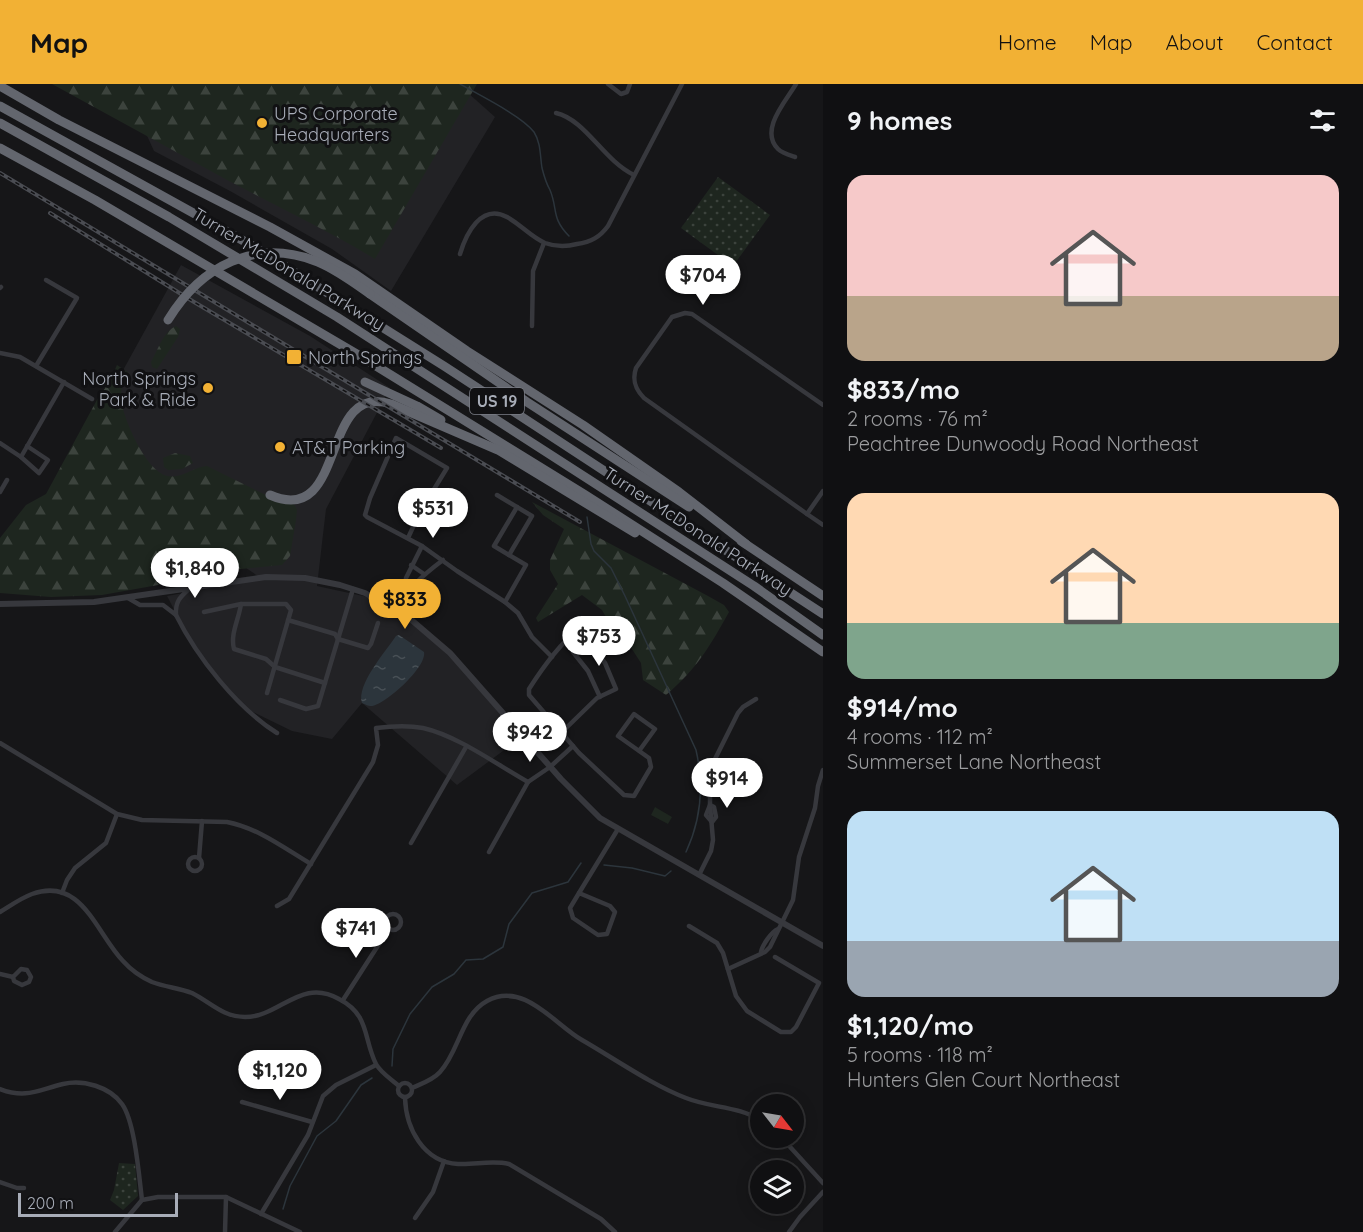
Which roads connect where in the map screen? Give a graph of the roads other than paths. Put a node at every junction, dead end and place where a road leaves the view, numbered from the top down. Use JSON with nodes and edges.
{"nodes":[{"id":1,"x":608,"y":84,"type":"edge"},
{"id":2,"x":630,"y":84,"type":"edge"},
{"id":3,"x":682,"y":84,"type":"edge"},
{"id":4,"x":796,"y":84,"type":"edge"},
{"id":5,"x":0,"y":86,"type":"edge"},
{"id":6,"x":0,"y":106,"type":"edge"},
{"id":7,"x":556,"y":113,"type":"dead end"},
{"id":8,"x":0,"y":123,"type":"edge"},
{"id":9,"x":0,"y":148,"type":"edge"},
{"id":10,"x":795,"y":157,"type":"dead end"},
{"id":11,"x":634,"y":175,"type":"junction"},
{"id":12,"x":544,"y":243,"type":"junction"},
{"id":13,"x":460,"y":254,"type":"dead end"},
{"id":14,"x":46,"y":280,"type":"dead end"},
{"id":15,"x":168,"y":320,"type":"dead end"},
{"id":16,"x":532,"y":326,"type":"dead end"},
{"id":17,"x":0,"y":353,"type":"edge"},
{"id":18,"x":36,"y":366,"type":"junction"},
{"id":19,"x":64,"y":382,"type":"junction"},
{"id":20,"x":365,"y":382,"type":"dead end"},
{"id":21,"x":92,"y":399,"type":"dead end"},
{"id":22,"x":823,"y":405,"type":"edge"},
{"id":23,"x":477,"y":440,"type":"junction"},
{"id":24,"x":0,"y":443,"type":"edge"},
{"id":25,"x":27,"y":446,"type":"junction"},
{"id":26,"x":21,"y":457,"type":"junction"},
{"id":27,"x":7,"y":480,"type":"dead end"},
{"id":28,"x":823,"y":491,"type":"edge"},
{"id":29,"x":0,"y":492,"type":"edge"},
{"id":30,"x":270,"y":495,"type":"dead end"},
{"id":31,"x":497,"y":495,"type":"dead end"},
{"id":32,"x":517,"y":507,"type":"junction"},
{"id":33,"x":807,"y":514,"type":"junction"},
{"id":34,"x":823,"y":525,"type":"edge"},
{"id":35,"x":408,"y":538,"type":"junction"},
{"id":36,"x":746,"y":544,"type":"junction"},
{"id":37,"x":422,"y":546,"type":"junction"},
{"id":38,"x":509,"y":555,"type":"junction"},
{"id":39,"x":442,"y":560,"type":"junction"},
{"id":40,"x":687,"y":560,"type":"junction"},
{"id":41,"x":411,"y":565,"type":"junction"},
{"id":42,"x":424,"y":574,"type":"junction"},
{"id":43,"x":406,"y":578,"type":"junction"},
{"id":44,"x":415,"y":582,"type":"junction"},
{"id":45,"x":192,"y":587,"type":"junction"},
{"id":46,"x":352,"y":589,"type":"junction"},
{"id":47,"x":405,"y":594,"type":"junction"},
{"id":48,"x":823,"y":596,"type":"edge"},
{"id":49,"x":128,"y":598,"type":"junction"},
{"id":50,"x":505,"y":602,"type":"junction"},
{"id":51,"x":0,"y":604,"type":"edge"},
{"id":52,"x":241,"y":604,"type":"junction"},
{"id":53,"x":398,"y":610,"type":"junction"},
{"id":54,"x":204,"y":612,"type":"dead end"},
{"id":55,"x":823,"y":614,"type":"edge"},
{"id":56,"x":176,"y":615,"type":"junction"},
{"id":57,"x":288,"y":620,"type":"junction"},
{"id":58,"x":378,"y":622,"type":"dead end"},
{"id":59,"x":823,"y":635,"type":"edge"},
{"id":60,"x":338,"y":639,"type":"junction"},
{"id":61,"x":573,"y":652,"type":"dead end"},
{"id":62,"x":823,"y":652,"type":"edge"},
{"id":63,"x":552,"y":657,"type":"junction"},
{"id":64,"x":275,"y":667,"type":"junction"},
{"id":65,"x":325,"y":683,"type":"junction"},
{"id":66,"x":267,"y":693,"type":"dead end"},
{"id":67,"x":600,"y":697,"type":"junction"},
{"id":68,"x":756,"y":699,"type":"dead end"},
{"id":69,"x":280,"y":700,"type":"dead end"},
{"id":70,"x":562,"y":732,"type":"junction"},
{"id":71,"x":277,"y":733,"type":"dead end"},
{"id":72,"x":0,"y":742,"type":"edge"},
{"id":73,"x":573,"y":746,"type":"junction"},
{"id":74,"x":466,"y":747,"type":"junction"},
{"id":75,"x":639,"y":751,"type":"junction"},
{"id":76,"x":550,"y":767,"type":"junction"},
{"id":77,"x":823,"y":770,"type":"edge"},
{"id":78,"x":528,"y":782,"type":"junction"},
{"id":79,"x":117,"y":814,"type":"junction"},
{"id":80,"x":202,"y":821,"type":"junction"},
{"id":81,"x":618,"y":829,"type":"junction"},
{"id":82,"x":411,"y":843,"type":"dead end"},
{"id":83,"x":489,"y":852,"type":"dead end"},
{"id":84,"x":199,"y":858,"type":"dead end"},
{"id":85,"x":311,"y":864,"type":"junction"},
{"id":86,"x":699,"y":875,"type":"junction"},
{"id":87,"x":62,"y":893,"type":"junction"},
{"id":88,"x":579,"y":893,"type":"junction"},
{"id":89,"x":277,"y":906,"type":"dead end"},
{"id":90,"x":0,"y":912,"type":"edge"},
{"id":91,"x":689,"y":926,"type":"dead end"},
{"id":92,"x":779,"y":926,"type":"junction"},
{"id":93,"x":388,"y":930,"type":"dead end"},
{"id":94,"x":823,"y":946,"type":"edge"},
{"id":95,"x":762,"y":950,"type":"junction"},
{"id":96,"x":775,"y":957,"type":"dead end"},
{"id":97,"x":728,"y":969,"type":"junction"},
{"id":98,"x":0,"y":974,"type":"edge"},
{"id":99,"x":13,"y":977,"type":"dead end"},
{"id":100,"x":343,"y":1000,"type":"junction"},
{"id":101,"x":376,"y":1065,"type":"junction"},
{"id":102,"x":399,"y":1086,"type":"junction"},
{"id":103,"x":412,"y":1088,"type":"junction"},
{"id":104,"x":0,"y":1089,"type":"edge"},
{"id":105,"x":405,"y":1098,"type":"junction"},
{"id":106,"x":242,"y":1102,"type":"dead end"},
{"id":107,"x":750,"y":1115,"type":"edge"},
{"id":108,"x":312,"y":1122,"type":"junction"},
{"id":109,"x":791,"y":1148,"type":"edge"},
{"id":110,"x":444,"y":1161,"type":"junction"},
{"id":111,"x":0,"y":1182,"type":"edge"},
{"id":112,"x":823,"y":1183,"type":"edge"},
{"id":113,"x":24,"y":1188,"type":"dead end"},
{"id":114,"x":823,"y":1192,"type":"edge"},
{"id":115,"x":226,"y":1197,"type":"junction"},
{"id":116,"x":142,"y":1200,"type":"junction"},
{"id":117,"x":261,"y":1214,"type":"junction"},
{"id":118,"x":415,"y":1218,"type":"dead end"},
{"id":119,"x":115,"y":1232,"type":"edge"},
{"id":120,"x":225,"y":1232,"type":"edge"},
{"id":121,"x":300,"y":1232,"type":"edge"},
{"id":122,"x":615,"y":1232,"type":"edge"},
{"id":123,"x":789,"y":1232,"type":"edge"}],
"edges":[{"from":1,"to":2,"type":"street"},
{"from":3,"to":11,"type":"street"},
{"from":4,"to":10,"type":"street"},
{"from":5,"to":36,"type":"highway"},
{"from":6,"to":55,"type":"highway","name":"Turner McDonald Parkway","number":"US 19"},
{"from":7,"to":11,"type":"street"},
{"from":8,"to":59,"type":"highway","name":"Turner McDonald Parkway","number":"US 19"},
{"from":9,"to":40,"type":"highway"},
{"from":11,"to":12,"type":"street"},
{"from":12,"to":13,"type":"street"},
{"from":12,"to":16,"type":"street"},
{"from":14,"to":18,"type":"street"},
{"from":15,"to":36,"type":"highway","bridge":true},
{"from":17,"to":18,"type":"street"},
{"from":18,"to":19,"type":"street"},
{"from":19,"to":21,"type":"street"},
{"from":19,"to":25,"type":"street"},
{"from":20,"to":23,"type":"highway"},
{"from":22,"to":33,"type":"street"},
{"from":23,"to":30,"type":"highway"},
{"from":23,"to":40,"type":"highway"},
{"from":24,"to":26,"type":"street"},
{"from":25,"to":26,"type":"street"},
{"from":25,"to":26,"type":"street"},
{"from":27,"to":29,"type":"street"},
{"from":28,"to":33,"type":"street"},
{"from":31,"to":32,"type":"street"},
{"from":32,"to":38,"type":"street"},
{"from":32,"to":38,"type":"street"},
{"from":33,"to":34,"type":"street"},
{"from":35,"to":35,"type":"street"},
{"from":35,"to":37,"type":"street"},
{"from":36,"to":48,"type":"highway"},
{"from":37,"to":39,"type":"street"},
{"from":37,"to":41,"type":"street"},
{"from":38,"to":50,"type":"street"},
{"from":39,"to":42,"type":"street"},
{"from":39,"to":50,"type":"street"},
{"from":40,"to":62,"type":"highway"},
{"from":41,"to":42,"type":"street"},
{"from":41,"to":43,"type":"street"},
{"from":42,"to":44,"type":"street"},
{"from":43,"to":44,"type":"street"},
{"from":43,"to":47,"type":"street"},
{"from":44,"to":47,"type":"street"},
{"from":45,"to":46,"type":"street"},
{"from":45,"to":49,"type":"street"},
{"from":45,"to":56,"type":"street"},
{"from":46,"to":53,"type":"street"},
{"from":46,"to":60,"type":"street"},
{"from":47,"to":53,"type":"street"},
{"from":49,"to":51,"type":"street"},
{"from":49,"to":56,"type":"street"},
{"from":50,"to":63,"type":"street"},
{"from":52,"to":54,"type":"street"},
{"from":52,"to":57,"type":"street"},
{"from":52,"to":64,"type":"street"},
{"from":53,"to":76,"type":"street"},
{"from":56,"to":71,"type":"street"},
{"from":57,"to":60,"type":"street"},
{"from":57,"to":64,"type":"street"},
{"from":58,"to":60,"type":"street"},
{"from":60,"to":65,"type":"street"},
{"from":61,"to":67,"type":"street"},
{"from":63,"to":67,"type":"street"},
{"from":63,"to":70,"type":"street"},
{"from":64,"to":65,"type":"street"},
{"from":64,"to":66,"type":"street"},
{"from":65,"to":69,"type":"street"},
{"from":67,"to":70,"type":"street"},
{"from":68,"to":86,"type":"street"},
{"from":70,"to":73,"type":"street"},
{"from":72,"to":79,"type":"street"},
{"from":73,"to":75,"type":"street"},
{"from":73,"to":76,"type":"street"},
{"from":74,"to":78,"type":"street"},
{"from":74,"to":82,"type":"street"},
{"from":74,"to":85,"type":"street"},
{"from":75,"to":75,"type":"street"},
{"from":76,"to":78,"type":"street"},
{"from":76,"to":81,"type":"street"},
{"from":77,"to":92,"type":"street"},
{"from":78,"to":83,"type":"street"},
{"from":79,"to":80,"type":"street"},
{"from":79,"to":87,"type":"street"},
{"from":80,"to":84,"type":"street"},
{"from":80,"to":85,"type":"street"},
{"from":81,"to":86,"type":"street"},
{"from":81,"to":88,"type":"street"},
{"from":85,"to":89,"type":"street"},
{"from":86,"to":92,"type":"street"},
{"from":87,"to":90,"type":"street"},
{"from":87,"to":100,"type":"street"},
{"from":88,"to":88,"type":"street"},
{"from":91,"to":97,"type":"street"},
{"from":92,"to":94,"type":"street"},
{"from":92,"to":95,"type":"street"},
{"from":92,"to":95,"type":"street"},
{"from":93,"to":100,"type":"street"},
{"from":95,"to":97,"type":"street"},
{"from":96,"to":97,"type":"street"},
{"from":98,"to":99,"type":"street"},
{"from":100,"to":101,"type":"street"},
{"from":101,"to":102,"type":"street"},
{"from":101,"to":108,"type":"street"},
{"from":102,"to":103,"type":"street"},
{"from":102,"to":105,"type":"street"},
{"from":103,"to":105,"type":"street"},
{"from":103,"to":107,"type":"street"},
{"from":104,"to":116,"type":"street"},
{"from":105,"to":110,"type":"street"},
{"from":106,"to":108,"type":"street"},
{"from":108,"to":117,"type":"street"},
{"from":109,"to":112,"type":"street"},
{"from":110,"to":118,"type":"street"},
{"from":110,"to":122,"type":"street"},
{"from":111,"to":113,"type":"street"},
{"from":114,"to":123,"type":"street"},
{"from":115,"to":116,"type":"street"},
{"from":115,"to":117,"type":"street"},
{"from":115,"to":120,"type":"street"},
{"from":116,"to":119,"type":"street"},
{"from":117,"to":121,"type":"street"}]}
